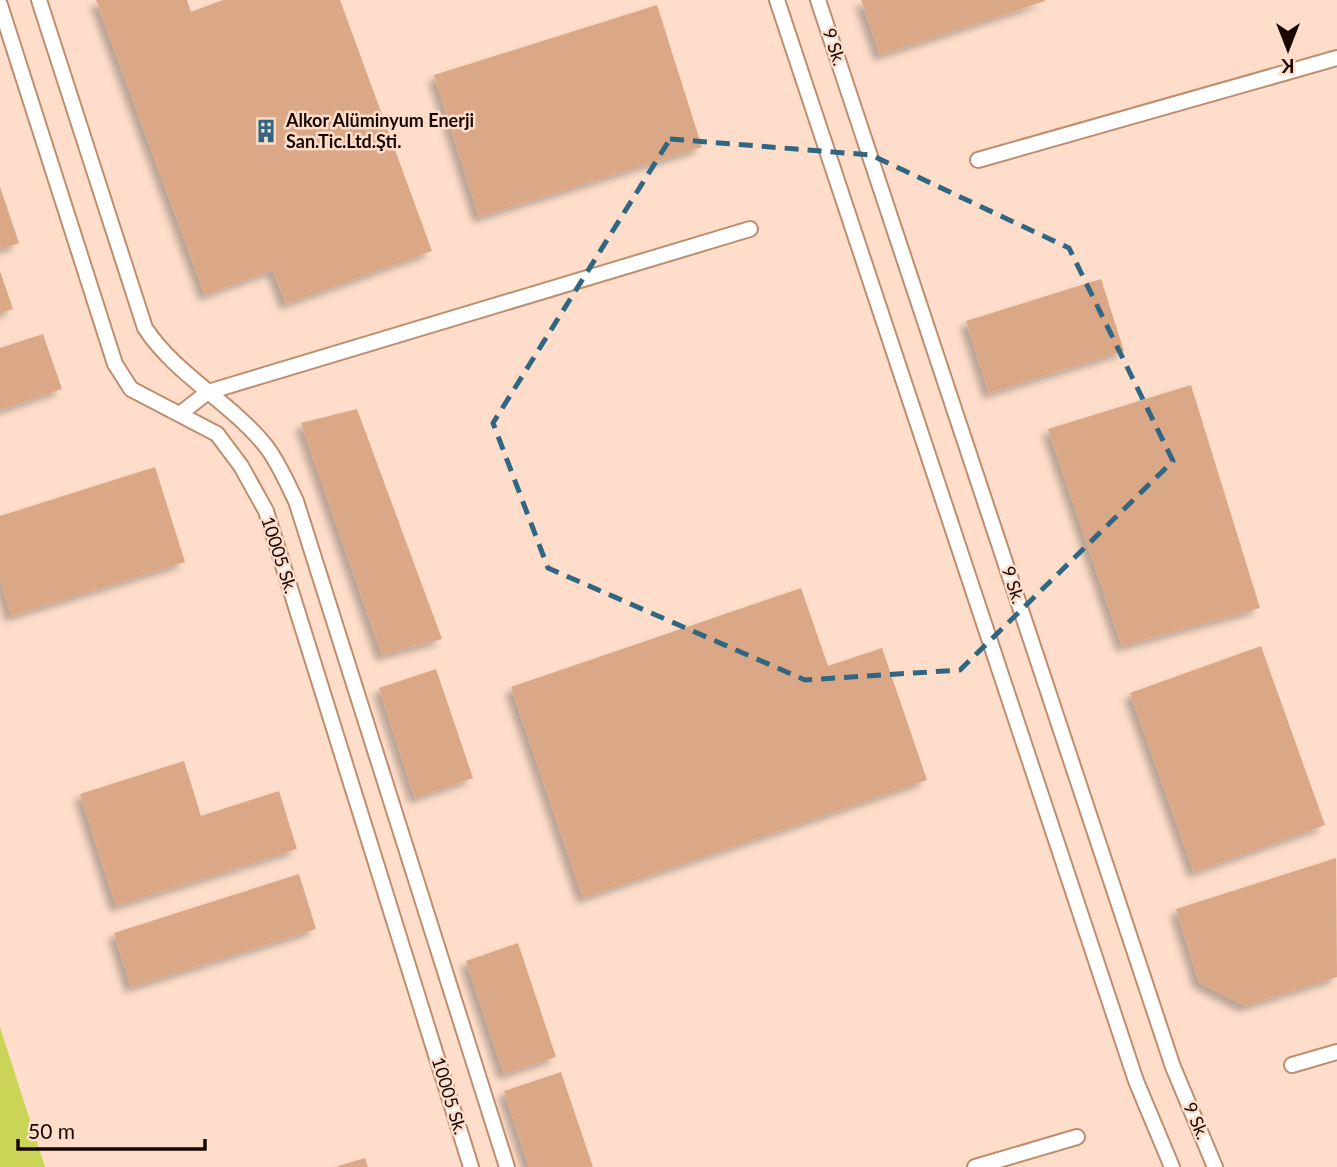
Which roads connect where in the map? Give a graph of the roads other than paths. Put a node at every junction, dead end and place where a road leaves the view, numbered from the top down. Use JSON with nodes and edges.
{"nodes":[{"id":1,"x":39,"y":0,"type":"edge"},
{"id":2,"x":777,"y":0,"type":"edge"},
{"id":3,"x":818,"y":0,"type":"edge"},
{"id":4,"x":0,"y":5,"type":"edge"},
{"id":5,"x":1337,"y":58,"type":"edge"},
{"id":6,"x":978,"y":160,"type":"dead end"},
{"id":7,"x":750,"y":229,"type":"dead end"},
{"id":8,"x":208,"y":392,"type":"junction"},
{"id":9,"x":181,"y":413,"type":"junction"},
{"id":10,"x":1337,"y":1052,"type":"edge"},
{"id":11,"x":1292,"y":1065,"type":"dead end"},
{"id":12,"x":1077,"y":1137,"type":"dead end"},
{"id":13,"x":471,"y":1167,"type":"edge"},
{"id":14,"x":507,"y":1167,"type":"edge"},
{"id":15,"x":975,"y":1167,"type":"edge"},
{"id":16,"x":1172,"y":1167,"type":"edge"},
{"id":17,"x":1215,"y":1167,"type":"edge"}],
"edges":[{"from":1,"to":8,"type":"lane","name":"10005 Sk."},
{"from":2,"to":16,"type":"lane"},
{"from":3,"to":17,"type":"lane","name":"9 Sk."},
{"from":4,"to":9,"type":"lane","name":"10005 Sk."},
{"from":5,"to":6,"type":"lane"},
{"from":7,"to":8,"type":"lane"},
{"from":8,"to":9,"type":"lane"},
{"from":8,"to":14,"type":"lane","name":"10005 Sk."},
{"from":9,"to":13,"type":"lane","name":"10005 Sk."},
{"from":10,"to":11,"type":"lane"},
{"from":12,"to":15,"type":"lane"}]}
